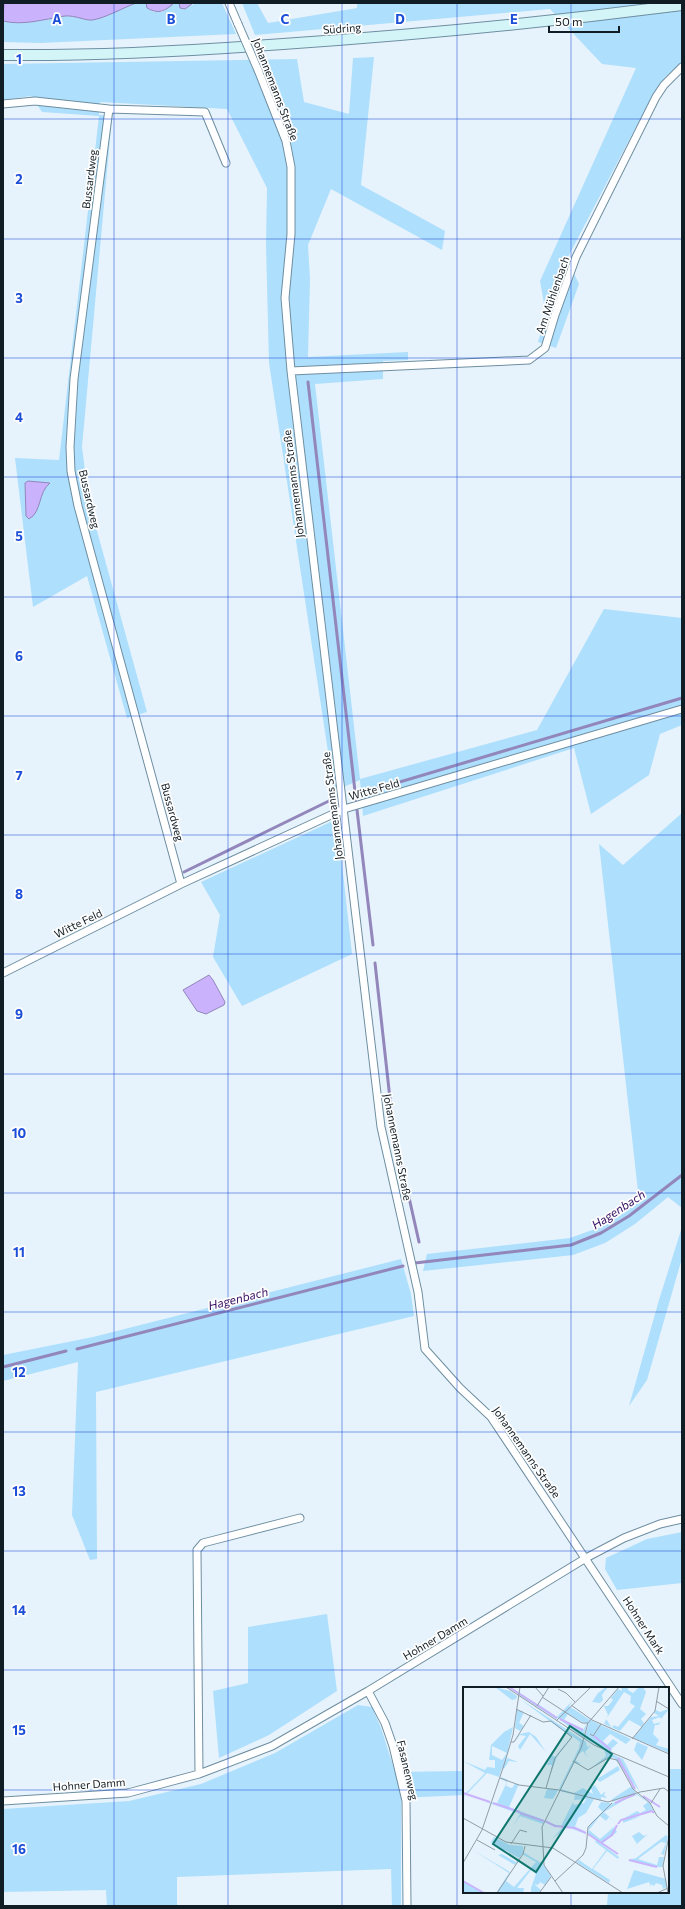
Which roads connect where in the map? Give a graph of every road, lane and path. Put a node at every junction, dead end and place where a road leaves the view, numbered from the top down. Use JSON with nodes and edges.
{"nodes":[{"id":1,"x":230,"y":3,"type":"edge"},
{"id":2,"x":682,"y":5,"type":"edge"},
{"id":3,"x":3,"y":55,"type":"edge"},
{"id":4,"x":682,"y":67,"type":"edge"},
{"id":5,"x":3,"y":104,"type":"edge"},
{"id":6,"x":109,"y":109,"type":"junction"},
{"id":7,"x":226,"y":164,"type":"dead end"},
{"id":8,"x":291,"y":371,"type":"junction"},
{"id":9,"x":682,"y":709,"type":"edge"},
{"id":10,"x":344,"y":809,"type":"junction"},
{"id":11,"x":181,"y":884,"type":"junction"},
{"id":12,"x":3,"y":973,"type":"edge"},
{"id":13,"x":300,"y":1518,"type":"dead end"},
{"id":14,"x":682,"y":1519,"type":"edge"},
{"id":15,"x":586,"y":1558,"type":"junction"},
{"id":16,"x":368,"y":1691,"type":"junction"},
{"id":17,"x":682,"y":1704,"type":"edge"},
{"id":18,"x":199,"y":1774,"type":"junction"},
{"id":19,"x":3,"y":1800,"type":"edge"},
{"id":20,"x":407,"y":1906,"type":"edge"}],
"edges":[{"from":1,"to":8,"type":"street","name":"Johannemanns Straße","bridge":true},
{"from":2,"to":3,"type":"main road","name":"Südring"},
{"from":4,"to":8,"type":"street","name":"Am Mühlenbach"},
{"from":5,"to":6,"type":"street"},
{"from":6,"to":7,"type":"street"},
{"from":6,"to":11,"type":"street","name":"Bussardweg"},
{"from":8,"to":10,"type":"street","name":"Johannemanns Straße"},
{"from":9,"to":10,"type":"street","name":"Witte Feld"},
{"from":10,"to":11,"type":"street","name":"Witte Feld"},
{"from":10,"to":15,"type":"street","name":"Johannemanns Straße"},
{"from":11,"to":12,"type":"street","name":"Witte Feld"},
{"from":13,"to":18,"type":"street"},
{"from":14,"to":15,"type":"street","name":"Hohner Damm"},
{"from":15,"to":16,"type":"street","name":"Hohner Damm"},
{"from":15,"to":17,"type":"street","name":"Hohner Mark"},
{"from":16,"to":18,"type":"street","name":"Hohner Damm"},
{"from":16,"to":20,"type":"street","name":"Fasanenweg"},
{"from":18,"to":19,"type":"street","name":"Hohner Damm"}]}
